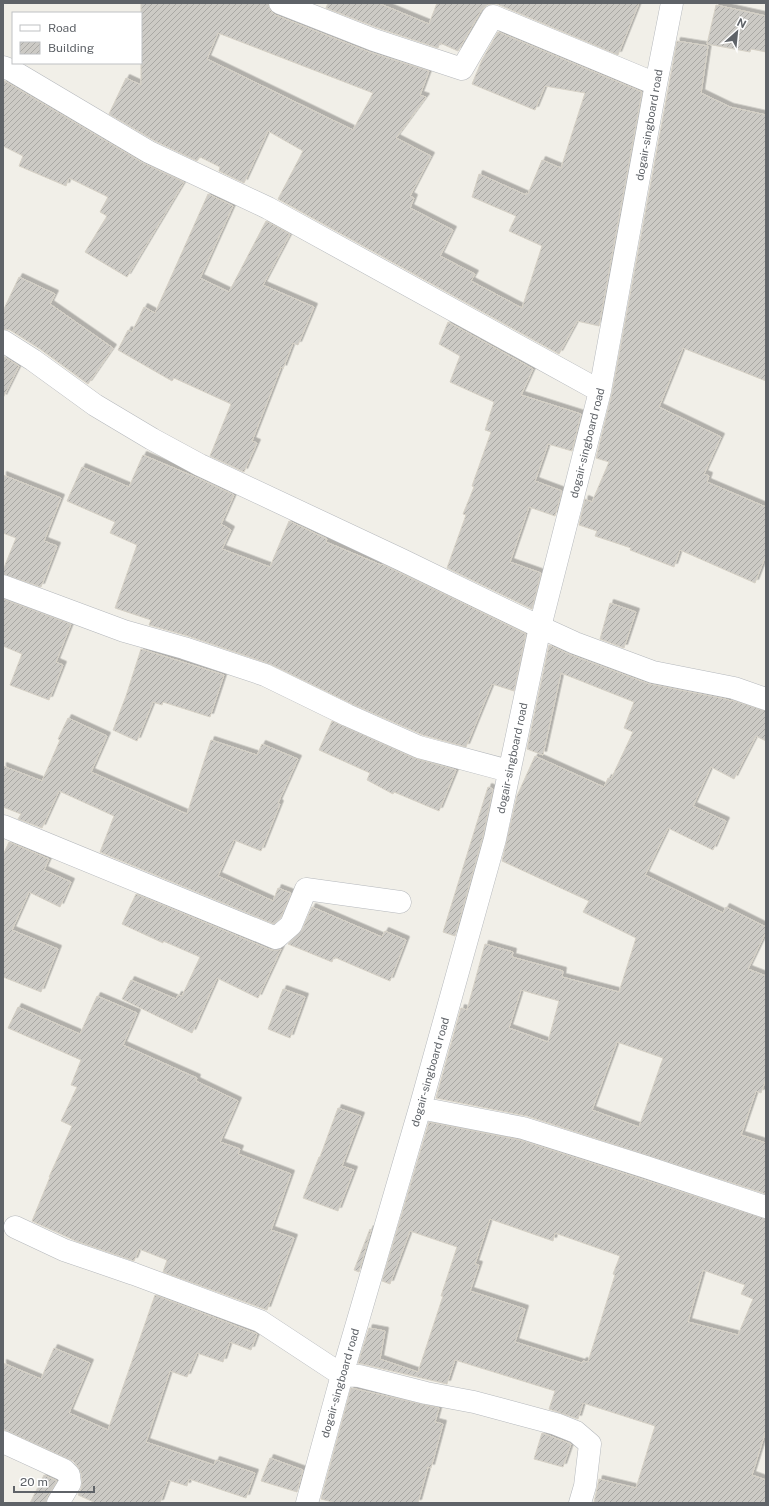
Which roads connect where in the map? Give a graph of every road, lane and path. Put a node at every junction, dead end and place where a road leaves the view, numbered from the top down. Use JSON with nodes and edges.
{"nodes":[{"id":1,"x":280,"y":3,"type":"edge"},
{"id":2,"x":672,"y":3,"type":"edge"},
{"id":3,"x":3,"y":67,"type":"edge"},
{"id":4,"x":656,"y":84,"type":"junction"},
{"id":5,"x":3,"y":341,"type":"edge"},
{"id":6,"x":600,"y":391,"type":"junction"},
{"id":7,"x":3,"y":586,"type":"edge"},
{"id":8,"x":540,"y":627,"type":"junction"},
{"id":9,"x":766,"y":699,"type":"edge"},
{"id":10,"x":509,"y":771,"type":"junction"},
{"id":11,"x":3,"y":826,"type":"edge"},
{"id":12,"x":400,"y":902,"type":"dead end"},
{"id":13,"x":420,"y":1108,"type":"junction"},
{"id":14,"x":766,"y":1207,"type":"edge"},
{"id":15,"x":15,"y":1227,"type":"dead end"},
{"id":16,"x":342,"y":1375,"type":"junction"},
{"id":17,"x":3,"y":1442,"type":"edge"},
{"id":18,"x":58,"y":1503,"type":"edge"},
{"id":19,"x":306,"y":1503,"type":"edge"},
{"id":20,"x":580,"y":1503,"type":"edge"}],
"edges":[{"from":1,"to":4,"type":"street"},
{"from":2,"to":4,"type":"street","name":"dogair-singboard road"},
{"from":3,"to":6,"type":"street"},
{"from":4,"to":6,"type":"street","name":"dogair-singboard road"},
{"from":5,"to":8,"type":"street"},
{"from":6,"to":8,"type":"street","name":"dogair-singboard road"},
{"from":7,"to":10,"type":"street"},
{"from":8,"to":9,"type":"street"},
{"from":8,"to":10,"type":"street","name":"dogair-singboard road"},
{"from":10,"to":13,"type":"street","name":"dogair-singboard road"},
{"from":11,"to":12,"type":"street"},
{"from":13,"to":14,"type":"street"},
{"from":13,"to":16,"type":"street","name":"dogair-singboard road"},
{"from":15,"to":16,"type":"street"},
{"from":16,"to":19,"type":"street","name":"dogair-singboard road"},
{"from":16,"to":20,"type":"street"},
{"from":17,"to":18,"type":"street"}]}
